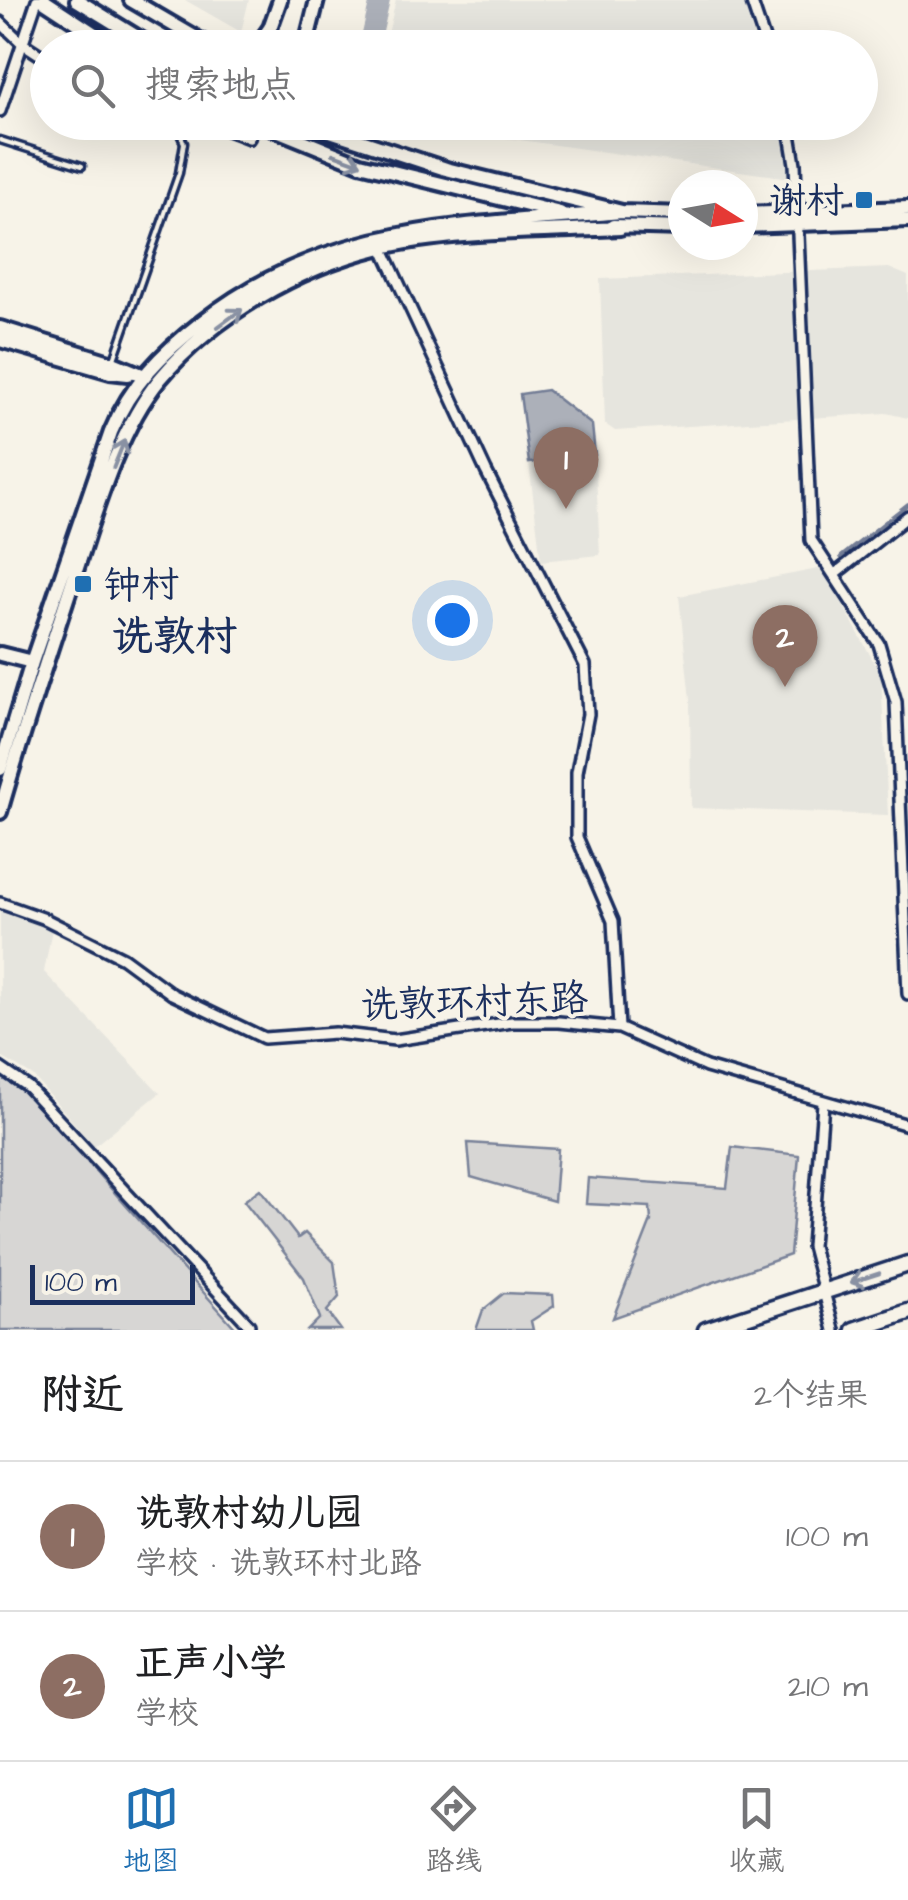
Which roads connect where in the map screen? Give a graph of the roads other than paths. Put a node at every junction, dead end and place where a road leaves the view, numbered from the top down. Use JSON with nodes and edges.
{"nodes":[{"id":1,"x":40,"y":0,"type":"edge"},
{"id":2,"x":76,"y":0,"type":"edge"},
{"id":3,"x":131,"y":0,"type":"edge"},
{"id":4,"x":280,"y":0,"type":"edge"},
{"id":5,"x":317,"y":0,"type":"edge"},
{"id":6,"x":751,"y":0,"type":"edge"},
{"id":7,"x":0,"y":22,"type":"edge"},
{"id":8,"x":88,"y":30,"type":"edge"},
{"id":9,"x":125,"y":30,"type":"edge"},
{"id":10,"x":182,"y":30,"type":"edge"},
{"id":11,"x":269,"y":30,"type":"edge"},
{"id":12,"x":310,"y":30,"type":"edge"},
{"id":13,"x":761,"y":30,"type":"edge"},
{"id":14,"x":22,"y":44,"type":"junction"},
{"id":15,"x":30,"y":49,"type":"edge"},
{"id":16,"x":3,"y":87,"type":"edge"},
{"id":17,"x":0,"y":111,"type":"edge"},
{"id":18,"x":0,"y":140,"type":"edge"},
{"id":19,"x":183,"y":140,"type":"edge"},
{"id":20,"x":301,"y":140,"type":"edge"},
{"id":21,"x":358,"y":140,"type":"edge"},
{"id":22,"x":791,"y":140,"type":"edge"},
{"id":23,"x":82,"y":166,"type":"dead end"},
{"id":24,"x":528,"y":188,"type":"junction"},
{"id":25,"x":525,"y":205,"type":"junction"},
{"id":26,"x":908,"y":208,"type":"edge"},
{"id":27,"x":622,"y":212,"type":"junction"},
{"id":28,"x":668,"y":214,"type":"edge"},
{"id":29,"x":758,"y":215,"type":"edge"},
{"id":30,"x":572,"y":216,"type":"junction"},
{"id":31,"x":798,"y":218,"type":"junction"},
{"id":32,"x":908,"y":220,"type":"edge"},
{"id":33,"x":758,"y":224,"type":"edge"},
{"id":34,"x":521,"y":226,"type":"junction"},
{"id":35,"x":620,"y":228,"type":"junction"},
{"id":36,"x":668,"y":228,"type":"edge"},
{"id":37,"x":382,"y":247,"type":"junction"},
{"id":38,"x":0,"y":328,"type":"edge"},
{"id":39,"x":0,"y":340,"type":"edge"},
{"id":40,"x":111,"y":367,"type":"junction"},
{"id":41,"x":142,"y":376,"type":"junction"},
{"id":42,"x":158,"y":382,"type":"junction"},
{"id":43,"x":908,"y":516,"type":"edge"},
{"id":44,"x":835,"y":574,"type":"junction"},
{"id":45,"x":0,"y":654,"type":"edge"},
{"id":46,"x":32,"y":662,"type":"junction"},
{"id":47,"x":0,"y":769,"type":"edge"},
{"id":48,"x":0,"y":812,"type":"edge"},
{"id":49,"x":0,"y":903,"type":"edge"},
{"id":50,"x":908,"y":994,"type":"edge"},
{"id":51,"x":619,"y":1028,"type":"junction"},
{"id":52,"x":0,"y":1068,"type":"edge"},
{"id":53,"x":823,"y":1103,"type":"junction"},
{"id":54,"x":908,"y":1126,"type":"edge"},
{"id":55,"x":908,"y":1264,"type":"edge"},
{"id":56,"x":823,"y":1292,"type":"junction"},
{"id":57,"x":908,"y":1312,"type":"edge"},
{"id":58,"x":248,"y":1325,"type":"dead end"},
{"id":59,"x":706,"y":1330,"type":"edge"},
{"id":60,"x":834,"y":1330,"type":"edge"},
{"id":61,"x":854,"y":1330,"type":"edge"}],
"edges":[{"from":1,"to":8,"type":"main road"},
{"from":1,"to":14,"type":"street"},
{"from":2,"to":9,"type":"main road"},
{"from":3,"to":10,"type":"main road"},
{"from":4,"to":11,"type":"main road"},
{"from":5,"to":12,"type":"main road"},
{"from":6,"to":13,"type":"street"},
{"from":7,"to":14,"type":"street"},
{"from":14,"to":15,"type":"street"},
{"from":14,"to":16,"type":"street"},
{"from":16,"to":17,"type":"street"},
{"from":18,"to":23,"type":"lane"},
{"from":19,"to":40,"type":"lane"},
{"from":20,"to":25,"type":"main road","one_way":true},
{"from":21,"to":24,"type":"main road"},
{"from":22,"to":31,"type":"street"},
{"from":24,"to":25,"type":"main road"},
{"from":24,"to":27,"type":"main road"},
{"from":25,"to":30,"type":"main road"},
{"from":25,"to":34,"type":"main road"},
{"from":26,"to":31,"type":"main road"},
{"from":27,"to":28,"type":"main road"},
{"from":27,"to":30,"type":"main road"},
{"from":29,"to":31,"type":"main road"},
{"from":30,"to":34,"type":"main road"},
{"from":30,"to":35,"type":"main road"},
{"from":31,"to":32,"type":"main road"},
{"from":31,"to":33,"type":"main road"},
{"from":31,"to":44,"type":"street"},
{"from":34,"to":35,"type":"main road"},
{"from":34,"to":37,"type":"main road"},
{"from":34,"to":41,"type":"main road"},
{"from":35,"to":36,"type":"main road"},
{"from":42,"to":37,"type":"main road","one_way":true},
{"from":37,"to":51,"type":"street"},
{"from":38,"to":40,"type":"main road"},
{"from":39,"to":40,"type":"main road"},
{"from":40,"to":41,"type":"main road"},
{"from":41,"to":42,"type":"street"},
{"from":41,"to":46,"type":"main road"},
{"from":48,"to":42,"type":"main road","one_way":true},
{"from":43,"to":44,"type":"street"},
{"from":44,"to":50,"type":"street"},
{"from":45,"to":46,"type":"main road"},
{"from":46,"to":47,"type":"main road"},
{"from":49,"to":51,"type":"street","name":"诜敦环村东路"},
{"from":51,"to":53,"type":"street","name":"诜敦环村东路"},
{"from":52,"to":58,"type":"street"},
{"from":53,"to":54,"type":"street","name":"诜敦环村东路"},
{"from":53,"to":56,"type":"street"},
{"from":55,"to":56,"type":"main road","one_way":true},
{"from":56,"to":59,"type":"main road"},
{"from":56,"to":60,"type":"street"},
{"from":57,"to":61,"type":"main road"}]}
